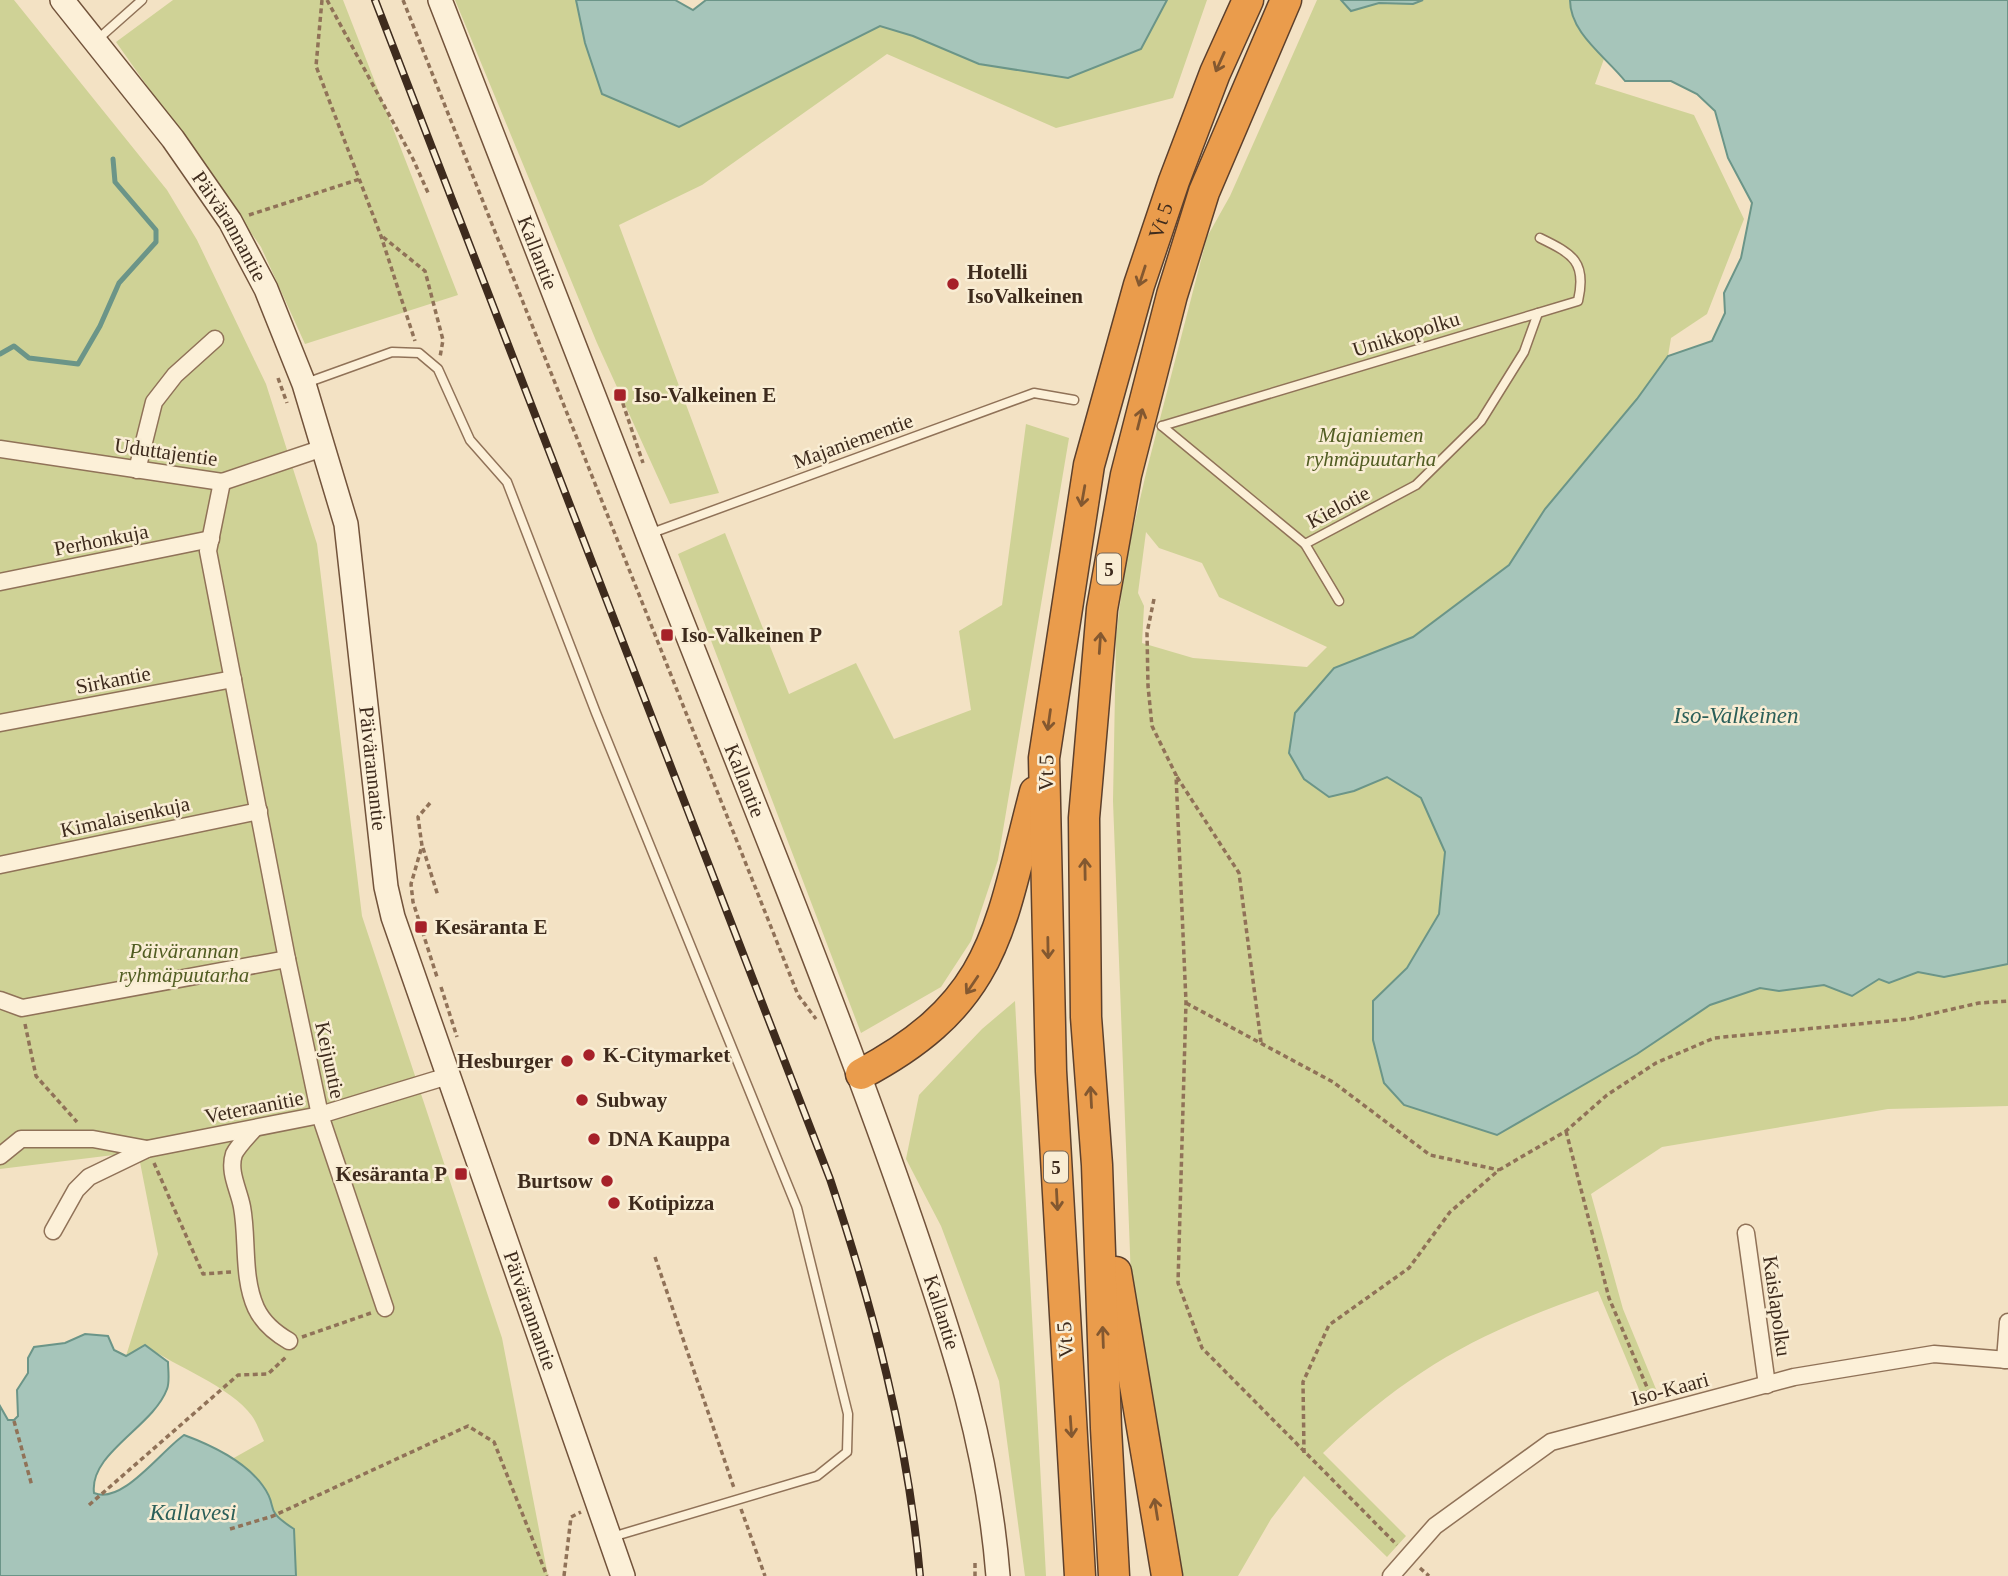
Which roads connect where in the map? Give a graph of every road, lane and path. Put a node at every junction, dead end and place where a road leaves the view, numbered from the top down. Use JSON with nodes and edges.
{"nodes":[{"id":1,"x":62,"y":0,"type":"edge"},
{"id":2,"x":142,"y":0,"type":"edge"},
{"id":3,"x":322,"y":0,"type":"edge"},
{"id":4,"x":327,"y":0,"type":"edge"},
{"id":5,"x":403,"y":0,"type":"edge"},
{"id":6,"x":440,"y":0,"type":"edge"},
{"id":7,"x":1248,"y":0,"type":"edge"},
{"id":8,"x":1286,"y":0,"type":"edge"},
{"id":9,"x":96,"y":41,"type":"junction"},
{"id":10,"x":360,"y":179,"type":"junction"},
{"id":11,"x":429,"y":195,"type":"dead end"},
{"id":12,"x":230,"y":221,"type":"junction"},
{"id":13,"x":382,"y":236,"type":"junction"},
{"id":14,"x":1540,"y":238,"type":"dead end"},
{"id":15,"x":1538,"y":313,"type":"junction"},
{"id":16,"x":215,"y":339,"type":"dead end"},
{"id":17,"x":419,"y":352,"type":"junction"},
{"id":18,"x":438,"y":369,"type":"junction"},
{"id":19,"x":304,"y":384,"type":"junction"},
{"id":20,"x":1074,"y":400,"type":"dead end"},
{"id":21,"x":1180,"y":439,"type":"joint"},
{"id":22,"x":323,"y":448,"type":"junction"},
{"id":23,"x":0,"y":449,"type":"edge"},
{"id":24,"x":137,"y":470,"type":"junction"},
{"id":25,"x":222,"y":482,"type":"junction"},
{"id":26,"x":647,"y":535,"type":"junction"},
{"id":27,"x":211,"y":539,"type":"junction"},
{"id":28,"x":1305,"y":544,"type":"junction"},
{"id":29,"x":0,"y":582,"type":"edge"},
{"id":30,"x":1154,"y":599,"type":"dead end"},
{"id":31,"x":1339,"y":601,"type":"dead end"},
{"id":32,"x":667,"y":635,"type":"dead end"},
{"id":33,"x":656,"y":638,"type":"junction"},
{"id":34,"x":233,"y":679,"type":"junction"},
{"id":35,"x":0,"y":723,"type":"edge"},
{"id":36,"x":1044,"y":758,"type":"junction"},
{"id":37,"x":1176,"y":775,"type":"junction"},
{"id":38,"x":430,"y":803,"type":"dead end"},
{"id":39,"x":259,"y":811,"type":"junction"},
{"id":40,"x":422,"y":846,"type":"junction"},
{"id":41,"x":0,"y":865,"type":"edge"},
{"id":42,"x":438,"y":896,"type":"dead end"},
{"id":43,"x":287,"y":959,"type":"junction"},
{"id":44,"x":0,"y":1000,"type":"edge"},
{"id":45,"x":2008,"y":1001,"type":"edge"},
{"id":46,"x":1186,"y":1002,"type":"junction"},
{"id":47,"x":22,"y":1008,"type":"junction"},
{"id":48,"x":822,"y":1028,"type":"dead end"},
{"id":49,"x":437,"y":1042,"type":"junction"},
{"id":50,"x":1261,"y":1042,"type":"junction"},
{"id":51,"x":861,"y":1074,"type":"junction"},
{"id":52,"x":448,"y":1076,"type":"junction"},
{"id":53,"x":320,"y":1115,"type":"junction"},
{"id":54,"x":254,"y":1129,"type":"junction"},
{"id":55,"x":1566,"y":1131,"type":"junction"},
{"id":56,"x":93,"y":1139,"type":"junction"},
{"id":57,"x":147,"y":1149,"type":"junction"},
{"id":58,"x":0,"y":1156,"type":"edge"},
{"id":59,"x":1097,"y":1165,"type":"junction"},
{"id":60,"x":1499,"y":1170,"type":"junction"},
{"id":61,"x":53,"y":1231,"type":"dead end"},
{"id":62,"x":1746,"y":1233,"type":"dead end"},
{"id":63,"x":655,"y":1257,"type":"dead end"},
{"id":64,"x":248,"y":1271,"type":"junction"},
{"id":65,"x":385,"y":1308,"type":"joint"},
{"id":66,"x":2008,"y":1322,"type":"edge"},
{"id":67,"x":289,"y":1341,"type":"junction"},
{"id":68,"x":2006,"y":1360,"type":"edge"},
{"id":69,"x":1767,"y":1385,"type":"junction"},
{"id":70,"x":1658,"y":1414,"type":"junction"},
{"id":71,"x":14,"y":1420,"type":"dead end"},
{"id":72,"x":1304,"y":1455,"type":"junction"},
{"id":73,"x":32,"y":1486,"type":"dead end"},
{"id":74,"x":738,"y":1500,"type":"junction"},
{"id":75,"x":89,"y":1505,"type":"dead end"},
{"id":76,"x":582,"y":1512,"type":"dead end"},
{"id":77,"x":230,"y":1529,"type":"dead end"},
{"id":78,"x":612,"y":1537,"type":"junction"},
{"id":79,"x":974,"y":1550,"type":"dead end"},
{"id":80,"x":1408,"y":1555,"type":"junction"},
{"id":81,"x":547,"y":1576,"type":"edge"},
{"id":82,"x":564,"y":1576,"type":"edge"},
{"id":83,"x":623,"y":1576,"type":"edge"},
{"id":84,"x":765,"y":1576,"type":"edge"},
{"id":85,"x":975,"y":1576,"type":"edge"},
{"id":86,"x":998,"y":1576,"type":"edge"},
{"id":87,"x":1080,"y":1576,"type":"edge"},
{"id":88,"x":1114,"y":1576,"type":"edge"},
{"id":89,"x":1167,"y":1576,"type":"edge"},
{"id":90,"x":1391,"y":1576,"type":"edge"},
{"id":91,"x":1429,"y":1576,"type":"edge"}],
"edges":[{"from":1,"to":9,"type":"street","name":"Päivärannantie"},
{"from":2,"to":9,"type":"lane"},
{"from":3,"to":10,"type":"path"},
{"from":4,"to":11,"type":"path"},
{"from":5,"to":33,"type":"path"},
{"from":6,"to":26,"type":"street","name":"Kallantie"},
{"from":7,"to":36,"type":"highway","name":"Vt 5","number":"5","one_way":true},
{"from":59,"to":8,"type":"highway","name":"Vt 5","number":"5","one_way":true},
{"from":9,"to":12,"type":"street","name":"Päivärannantie"},
{"from":10,"to":12,"type":"path"},
{"from":10,"to":13,"type":"path"},
{"from":12,"to":19,"type":"street","name":"Päivärannantie"},
{"from":13,"to":17,"type":"path"},
{"from":13,"to":18,"type":"path"},
{"from":14,"to":15,"type":"lane","name":"Unikkopolku"},
{"from":15,"to":21,"type":"lane","name":"Unikkopolku"},
{"from":15,"to":28,"type":"lane","name":"Kielotie"},
{"from":16,"to":24,"type":"street"},
{"from":17,"to":18,"type":"lane"},
{"from":17,"to":19,"type":"lane"},
{"from":18,"to":74,"type":"lane"},
{"from":19,"to":22,"type":"street","name":"Päivärannantie"},
{"from":20,"to":26,"type":"lane","name":"Majaniementie"},
{"from":21,"to":28,"type":"lane","name":"Kielotie"},
{"from":22,"to":25,"type":"street","name":"Uduttajentie"},
{"from":22,"to":49,"type":"street","name":"Päivärannantie"},
{"from":23,"to":24,"type":"street","name":"Uduttajentie"},
{"from":24,"to":25,"type":"street","name":"Uduttajentie"},
{"from":25,"to":27,"type":"street","name":"Keijuntie"},
{"from":26,"to":51,"type":"street","name":"Kallantie"},
{"from":27,"to":29,"type":"street","name":"Perhonkuja"},
{"from":27,"to":34,"type":"street","name":"Keijuntie"},
{"from":28,"to":31,"type":"lane"},
{"from":30,"to":37,"type":"path"},
{"from":32,"to":33,"type":"path"},
{"from":33,"to":48,"type":"path"},
{"from":34,"to":35,"type":"street","name":"Sirkantie"},
{"from":34,"to":39,"type":"street","name":"Keijuntie"},
{"from":36,"to":51,"type":"highway","one_way":true},
{"from":36,"to":87,"type":"highway","name":"Vt 5","number":"5","one_way":true},
{"from":37,"to":46,"type":"path"},
{"from":37,"to":50,"type":"path"},
{"from":38,"to":40,"type":"path"},
{"from":39,"to":41,"type":"street","name":"Kimalaisenkuja"},
{"from":39,"to":43,"type":"street","name":"Keijuntie"},
{"from":40,"to":42,"type":"path"},
{"from":40,"to":49,"type":"path"},
{"from":43,"to":47,"type":"street"},
{"from":43,"to":53,"type":"street","name":"Keijuntie"},
{"from":44,"to":47,"type":"street"},
{"from":45,"to":55,"type":"path"},
{"from":46,"to":50,"type":"path"},
{"from":46,"to":72,"type":"path"},
{"from":47,"to":56,"type":"path"},
{"from":49,"to":52,"type":"street","name":"Päivärannantie"},
{"from":50,"to":60,"type":"path"},
{"from":51,"to":86,"type":"street","name":"Kallantie"},
{"from":52,"to":53,"type":"street","name":"Veteraanitie"},
{"from":52,"to":78,"type":"street","name":"Päivärannantie"},
{"from":53,"to":54,"type":"street","name":"Veteraanitie"},
{"from":53,"to":65,"type":"street","name":"Keijuntie"},
{"from":54,"to":57,"type":"street","name":"Veteraanitie"},
{"from":54,"to":64,"type":"street"},
{"from":55,"to":60,"type":"path"},
{"from":55,"to":70,"type":"path"},
{"from":56,"to":57,"type":"street","name":"Veteraanitie"},
{"from":56,"to":58,"type":"street","name":"Veteraanitie"},
{"from":57,"to":61,"type":"street","name":"Veteraanitie"},
{"from":57,"to":64,"type":"path"},
{"from":88,"to":59,"type":"highway","name":"Vt 5","number":"5","one_way":true},
{"from":89,"to":59,"type":"highway","one_way":true},
{"from":60,"to":72,"type":"path"},
{"from":62,"to":69,"type":"street","name":"Kaislapolku"},
{"from":63,"to":74,"type":"path"},
{"from":64,"to":67,"type":"street"},
{"from":65,"to":67,"type":"path"},
{"from":66,"to":68,"type":"street"},
{"from":67,"to":75,"type":"path"},
{"from":68,"to":69,"type":"street","name":"Iso-Kaari"},
{"from":69,"to":70,"type":"street","name":"Iso-Kaari"},
{"from":70,"to":80,"type":"street","name":"Iso-Kaari"},
{"from":71,"to":73,"type":"path"},
{"from":72,"to":80,"type":"path"},
{"from":74,"to":78,"type":"lane"},
{"from":74,"to":84,"type":"path"},
{"from":76,"to":82,"type":"path"},
{"from":77,"to":81,"type":"path"},
{"from":78,"to":83,"type":"street","name":"Päivärannantie"},
{"from":79,"to":85,"type":"path"},
{"from":80,"to":90,"type":"street","name":"Iso-Kaari"},
{"from":80,"to":91,"type":"path"}]}
